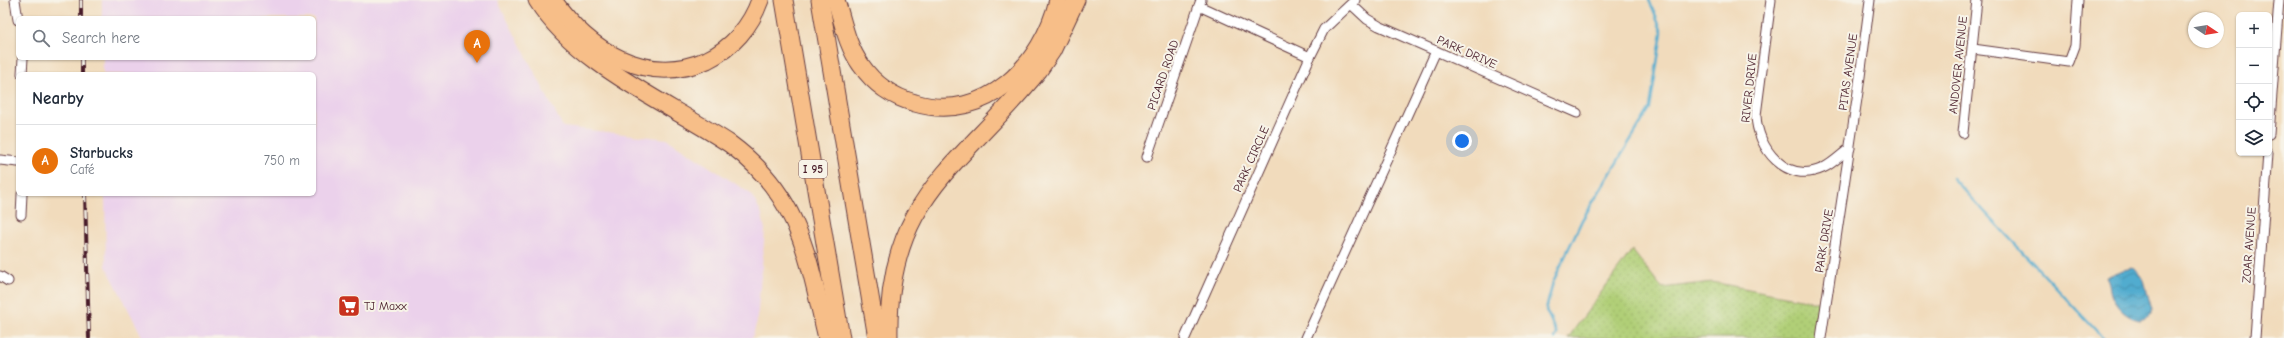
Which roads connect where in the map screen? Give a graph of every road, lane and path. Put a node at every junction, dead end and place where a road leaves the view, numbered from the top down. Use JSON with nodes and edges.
{"nodes":[{"id":1,"x":15,"y":0,"type":"edge"},
{"id":2,"x":537,"y":0,"type":"edge"},
{"id":3,"x":553,"y":0,"type":"edge"},
{"id":4,"x":760,"y":0,"type":"edge"},
{"id":5,"x":784,"y":0,"type":"edge"},
{"id":6,"x":820,"y":0,"type":"edge"},
{"id":7,"x":836,"y":0,"type":"edge"},
{"id":8,"x":1058,"y":0,"type":"edge"},
{"id":9,"x":1076,"y":0,"type":"edge"},
{"id":10,"x":1771,"y":0,"type":"edge"},
{"id":11,"x":1870,"y":0,"type":"edge"},
{"id":12,"x":1977,"y":0,"type":"edge"},
{"id":13,"x":2078,"y":0,"type":"edge"},
{"id":14,"x":2279,"y":0,"type":"edge"},
{"id":15,"x":1353,"y":2,"type":"edge"},
{"id":16,"x":1200,"y":3,"type":"edge"},
{"id":17,"x":17,"y":16,"type":"edge"},
{"id":18,"x":1973,"y":49,"type":"junction"},
{"id":19,"x":1436,"y":51,"type":"junction"},
{"id":20,"x":1310,"y":56,"type":"junction"},
{"id":21,"x":23,"y":60,"type":"edge"},
{"id":22,"x":22,"y":72,"type":"edge"},
{"id":23,"x":1577,"y":113,"type":"dead end"},
{"id":24,"x":2270,"y":120,"type":"edge"},
{"id":25,"x":1963,"y":133,"type":"dead end"},
{"id":26,"x":1850,"y":148,"type":"junction"},
{"id":27,"x":2268,"y":156,"type":"edge"},
{"id":28,"x":1147,"y":157,"type":"dead end"},
{"id":29,"x":0,"y":160,"type":"edge"},
{"id":30,"x":16,"y":162,"type":"edge"},
{"id":31,"x":22,"y":196,"type":"edge"},
{"id":32,"x":22,"y":215,"type":"dead end"},
{"id":33,"x":827,"y":338,"type":"edge"},
{"id":34,"x":841,"y":338,"type":"edge"},
{"id":35,"x":877,"y":338,"type":"edge"},
{"id":36,"x":889,"y":338,"type":"edge"},
{"id":37,"x":1185,"y":338,"type":"edge"},
{"id":38,"x":1306,"y":338,"type":"edge"},
{"id":39,"x":1821,"y":338,"type":"edge"},
{"id":40,"x":2255,"y":338,"type":"edge"}],
"edges":[{"from":1,"to":17,"type":"street"},
{"from":2,"to":33,"type":"highway"},
{"from":3,"to":4,"type":"highway"},
{"from":5,"to":34,"type":"highway","number":"I 95"},
{"from":6,"to":35,"type":"highway"},
{"from":7,"to":8,"type":"highway"},
{"from":9,"to":36,"type":"highway"},
{"from":10,"to":26,"type":"street","name":"RIVER DRIVE"},
{"from":11,"to":26,"type":"street","name":"PITAS AVENUE"},
{"from":12,"to":18,"type":"street","name":"ANDOVER AVENUE"},
{"from":13,"to":18,"type":"street"},
{"from":14,"to":24,"type":"street"},
{"from":15,"to":19,"type":"street","name":"PARK DRIVE"},
{"from":15,"to":20,"type":"street","name":"PARK CIRCLE"},
{"from":16,"to":20,"type":"street"},
{"from":16,"to":28,"type":"street","name":"PICARD ROAD"},
{"from":18,"to":25,"type":"street","name":"ANDOVER AVENUE"},
{"from":19,"to":23,"type":"street","name":"PARK DRIVE"},
{"from":19,"to":38,"type":"street"},
{"from":20,"to":37,"type":"street","name":"PARK CIRCLE"},
{"from":21,"to":22,"type":"street"},
{"from":26,"to":39,"type":"street","name":"PARK DRIVE"},
{"from":27,"to":40,"type":"street","name":"ZOAR AVENUE"},
{"from":29,"to":30,"type":"street"},
{"from":31,"to":32,"type":"street"}]}
